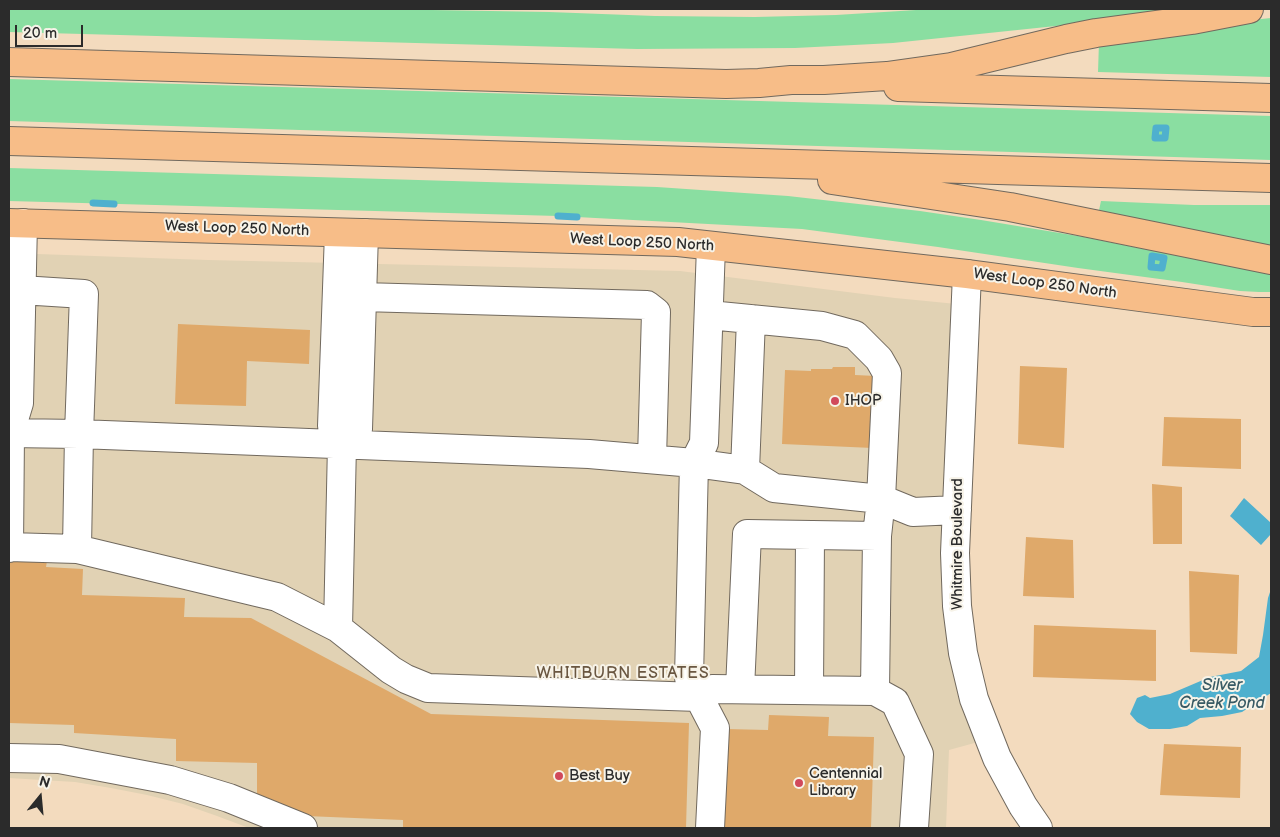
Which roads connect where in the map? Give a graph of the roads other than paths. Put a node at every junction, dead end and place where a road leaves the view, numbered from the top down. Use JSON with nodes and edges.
{"nodes":[{"id":1,"x":1249,"y":9,"type":"edge"},
{"id":2,"x":9,"y":62,"type":"edge"},
{"id":3,"x":759,"y":83,"type":"junction"},
{"id":4,"x":1271,"y":98,"type":"edge"},
{"id":5,"x":9,"y":141,"type":"edge"},
{"id":6,"x":596,"y":158,"type":"junction"},
{"id":7,"x":1271,"y":178,"type":"edge"},
{"id":8,"x":16,"y":223,"type":"edge"},
{"id":9,"x":351,"y":233,"type":"junction"},
{"id":10,"x":701,"y":245,"type":"junction"},
{"id":11,"x":1271,"y":260,"type":"edge"},
{"id":12,"x":967,"y":274,"type":"junction"},
{"id":13,"x":21,"y":290,"type":"junction"},
{"id":14,"x":362,"y":297,"type":"junction"},
{"id":15,"x":1271,"y":312,"type":"edge"},
{"id":16,"x":709,"y":315,"type":"junction"},
{"id":17,"x":751,"y":320,"type":"junction"},
{"id":18,"x":9,"y":432,"type":"edge"},
{"id":19,"x":79,"y":434,"type":"junction"},
{"id":20,"x":342,"y":444,"type":"junction"},
{"id":21,"x":652,"y":459,"type":"junction"},
{"id":22,"x":694,"y":463,"type":"junction"},
{"id":23,"x":745,"y":470,"type":"junction"},
{"id":24,"x":881,"y":498,"type":"junction"},
{"id":25,"x":957,"y":510,"type":"junction"},
{"id":26,"x":810,"y":536,"type":"junction"},
{"id":27,"x":877,"y":536,"type":"junction"},
{"id":28,"x":9,"y":548,"type":"edge"},
{"id":29,"x":77,"y":549,"type":"junction"},
{"id":30,"x":338,"y":628,"type":"junction"},
{"id":31,"x":740,"y":689,"type":"junction"},
{"id":32,"x":809,"y":690,"type":"junction"},
{"id":33,"x":875,"y":691,"type":"junction"},
{"id":34,"x":699,"y":697,"type":"junction"},
{"id":35,"x":9,"y":758,"type":"edge"},
{"id":36,"x":303,"y":828,"type":"edge"},
{"id":37,"x":710,"y":828,"type":"edge"},
{"id":38,"x":914,"y":828,"type":"edge"},
{"id":39,"x":1038,"y":828,"type":"edge"}],
"edges":[{"from":1,"to":3,"type":"main road"},
{"from":2,"to":3,"type":"main road"},
{"from":3,"to":4,"type":"main road"},
{"from":5,"to":6,"type":"main road"},
{"from":6,"to":7,"type":"main road"},
{"from":6,"to":11,"type":"main road"},
{"from":8,"to":9,"type":"main road","name":"West Loop 250 North"},
{"from":8,"to":13,"type":"street"},
{"from":9,"to":10,"type":"main road","name":"West Loop 250 North"},
{"from":9,"to":14,"type":"street"},
{"from":9,"to":20,"type":"street"},
{"from":10,"to":12,"type":"main road","name":"West Loop 250 North"},
{"from":10,"to":16,"type":"street"},
{"from":10,"to":22,"type":"street"},
{"from":12,"to":15,"type":"main road","name":"West Loop 250 North"},
{"from":12,"to":25,"type":"street","name":"Whitmire Boulevard"},
{"from":13,"to":18,"type":"street"},
{"from":13,"to":19,"type":"street"},
{"from":14,"to":20,"type":"street"},
{"from":14,"to":21,"type":"street"},
{"from":16,"to":17,"type":"street"},
{"from":16,"to":22,"type":"street"},
{"from":17,"to":23,"type":"street"},
{"from":17,"to":24,"type":"street"},
{"from":18,"to":19,"type":"street"},
{"from":18,"to":28,"type":"street"},
{"from":19,"to":20,"type":"street"},
{"from":19,"to":29,"type":"street"},
{"from":20,"to":21,"type":"street"},
{"from":20,"to":30,"type":"street"},
{"from":21,"to":22,"type":"street"},
{"from":22,"to":23,"type":"street"},
{"from":22,"to":34,"type":"street"},
{"from":23,"to":24,"type":"street"},
{"from":24,"to":25,"type":"street"},
{"from":24,"to":27,"type":"street"},
{"from":25,"to":39,"type":"street","name":"Whitmire Boulevard"},
{"from":26,"to":27,"type":"street"},
{"from":26,"to":31,"type":"street"},
{"from":26,"to":32,"type":"street"},
{"from":27,"to":33,"type":"street"},
{"from":28,"to":29,"type":"street"},
{"from":29,"to":30,"type":"street"},
{"from":30,"to":34,"type":"street"},
{"from":31,"to":32,"type":"street"},
{"from":31,"to":34,"type":"street"},
{"from":32,"to":33,"type":"street"},
{"from":33,"to":38,"type":"street"},
{"from":34,"to":37,"type":"street"},
{"from":35,"to":36,"type":"street"}]}
